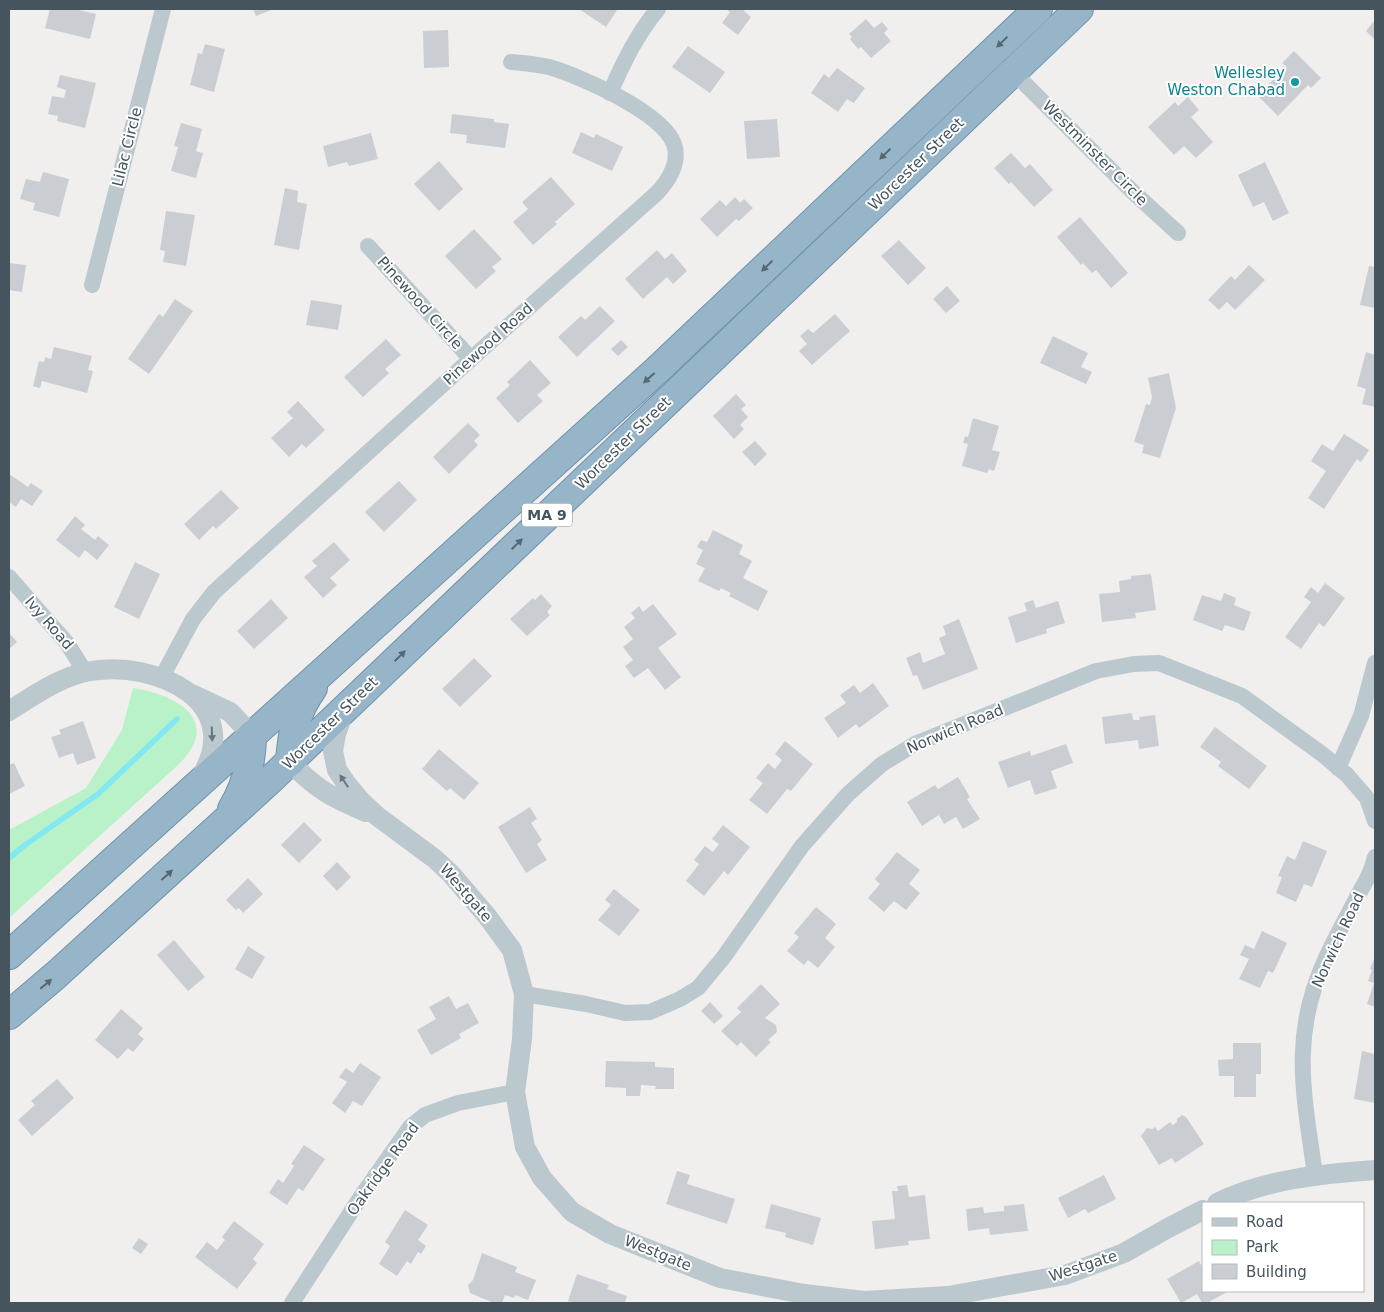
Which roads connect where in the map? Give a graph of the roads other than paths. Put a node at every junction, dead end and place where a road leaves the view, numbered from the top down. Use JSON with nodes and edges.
{"nodes":[{"id":1,"x":163,"y":9,"type":"edge"},
{"id":2,"x":658,"y":9,"type":"edge"},
{"id":3,"x":1038,"y":9,"type":"edge"},
{"id":4,"x":1079,"y":9,"type":"edge"},
{"id":5,"x":511,"y":62,"type":"dead end"},
{"id":6,"x":1013,"y":72,"type":"junction"},
{"id":7,"x":610,"y":93,"type":"junction"},
{"id":8,"x":1178,"y":232,"type":"dead end"},
{"id":9,"x":368,"y":246,"type":"dead end"},
{"id":10,"x":92,"y":285,"type":"dead end"},
{"id":11,"x":471,"y":359,"type":"junction"},
{"id":12,"x":9,"y":577,"type":"edge"},
{"id":13,"x":334,"y":661,"type":"junction"},
{"id":14,"x":1375,"y":662,"type":"edge"},
{"id":15,"x":85,"y":672,"type":"junction"},
{"id":16,"x":162,"y":677,"type":"junction"},
{"id":17,"x":190,"y":693,"type":"junction"},
{"id":18,"x":347,"y":706,"type":"junction"},
{"id":19,"x":9,"y":711,"type":"edge"},
{"id":20,"x":252,"y":735,"type":"junction"},
{"id":21,"x":290,"y":762,"type":"junction"},
{"id":22,"x":1338,"y":768,"type":"junction"},
{"id":23,"x":192,"y":790,"type":"junction"},
{"id":24,"x":377,"y":816,"type":"junction"},
{"id":25,"x":1375,"y":821,"type":"edge"},
{"id":26,"x":216,"y":830,"type":"junction"},
{"id":27,"x":1375,"y":857,"type":"edge"},
{"id":28,"x":9,"y":955,"type":"edge"},
{"id":29,"x":524,"y":994,"type":"junction"},
{"id":30,"x":9,"y":1015,"type":"edge"},
{"id":31,"x":515,"y":1092,"type":"junction"},
{"id":32,"x":1375,"y":1170,"type":"edge"},
{"id":33,"x":1315,"y":1174,"type":"junction"},
{"id":34,"x":1220,"y":1202,"type":"edge"},
{"id":35,"x":1202,"y":1211,"type":"edge"},
{"id":36,"x":292,"y":1303,"type":"edge"}],
"edges":[{"from":1,"to":10,"type":"street","name":"Lilac Circle"},
{"from":2,"to":7,"type":"street"},
{"from":3,"to":13,"type":"highway","name":"Worcester Street","number":"MA 9","one_way":true},
{"from":4,"to":6,"type":"highway","name":"Worcester Street","number":"MA 9"},
{"from":5,"to":7,"type":"street","name":"Pinewood Road"},
{"from":6,"to":8,"type":"street","name":"Westminster Circle"},
{"from":18,"to":6,"type":"highway","name":"Worcester Street","number":"MA 9","one_way":true},
{"from":7,"to":11,"type":"street","name":"Pinewood Road"},
{"from":9,"to":11,"type":"street","name":"Pinewood Circle"},
{"from":11,"to":16,"type":"street","name":"Pinewood Road"},
{"from":12,"to":15,"type":"street","name":"Ivy Road"},
{"from":13,"to":20,"type":"highway","name":"Worcester Street","number":"MA 9"},
{"from":13,"to":21,"type":"highway"},
{"from":14,"to":22,"type":"street"},
{"from":15,"to":16,"type":"street"},
{"from":15,"to":19,"type":"street"},
{"from":16,"to":17,"type":"street"},
{"from":17,"to":20,"type":"street"},
{"from":17,"to":23,"type":"street","one_way":true},
{"from":18,"to":21,"type":"highway","name":"Worcester Street","number":"MA 9"},
{"from":24,"to":18,"type":"street","name":"Westgate","one_way":true},
{"from":20,"to":23,"type":"highway","name":"Worcester Street","number":"MA 9"},
{"from":20,"to":26,"type":"highway"},
{"from":21,"to":24,"type":"street","name":"Westgate"},
{"from":21,"to":26,"type":"highway","name":"Worcester Street","number":"MA 9"},
{"from":22,"to":25,"type":"street","name":"Norwich Road"},
{"from":22,"to":29,"type":"street","name":"Norwich Road"},
{"from":23,"to":28,"type":"highway","name":"Worcester Street","number":"MA 9"},
{"from":24,"to":29,"type":"street","name":"Westgate"},
{"from":30,"to":26,"type":"highway","name":"Worcester Street","number":"MA 9","one_way":true},
{"from":27,"to":33,"type":"street","name":"Norwich Road"},
{"from":29,"to":31,"type":"street","name":"Westgate"},
{"from":31,"to":35,"type":"street","name":"Westgate"},
{"from":31,"to":36,"type":"street","name":"Oakridge Road"},
{"from":32,"to":33,"type":"street"},
{"from":33,"to":34,"type":"street"}]}
